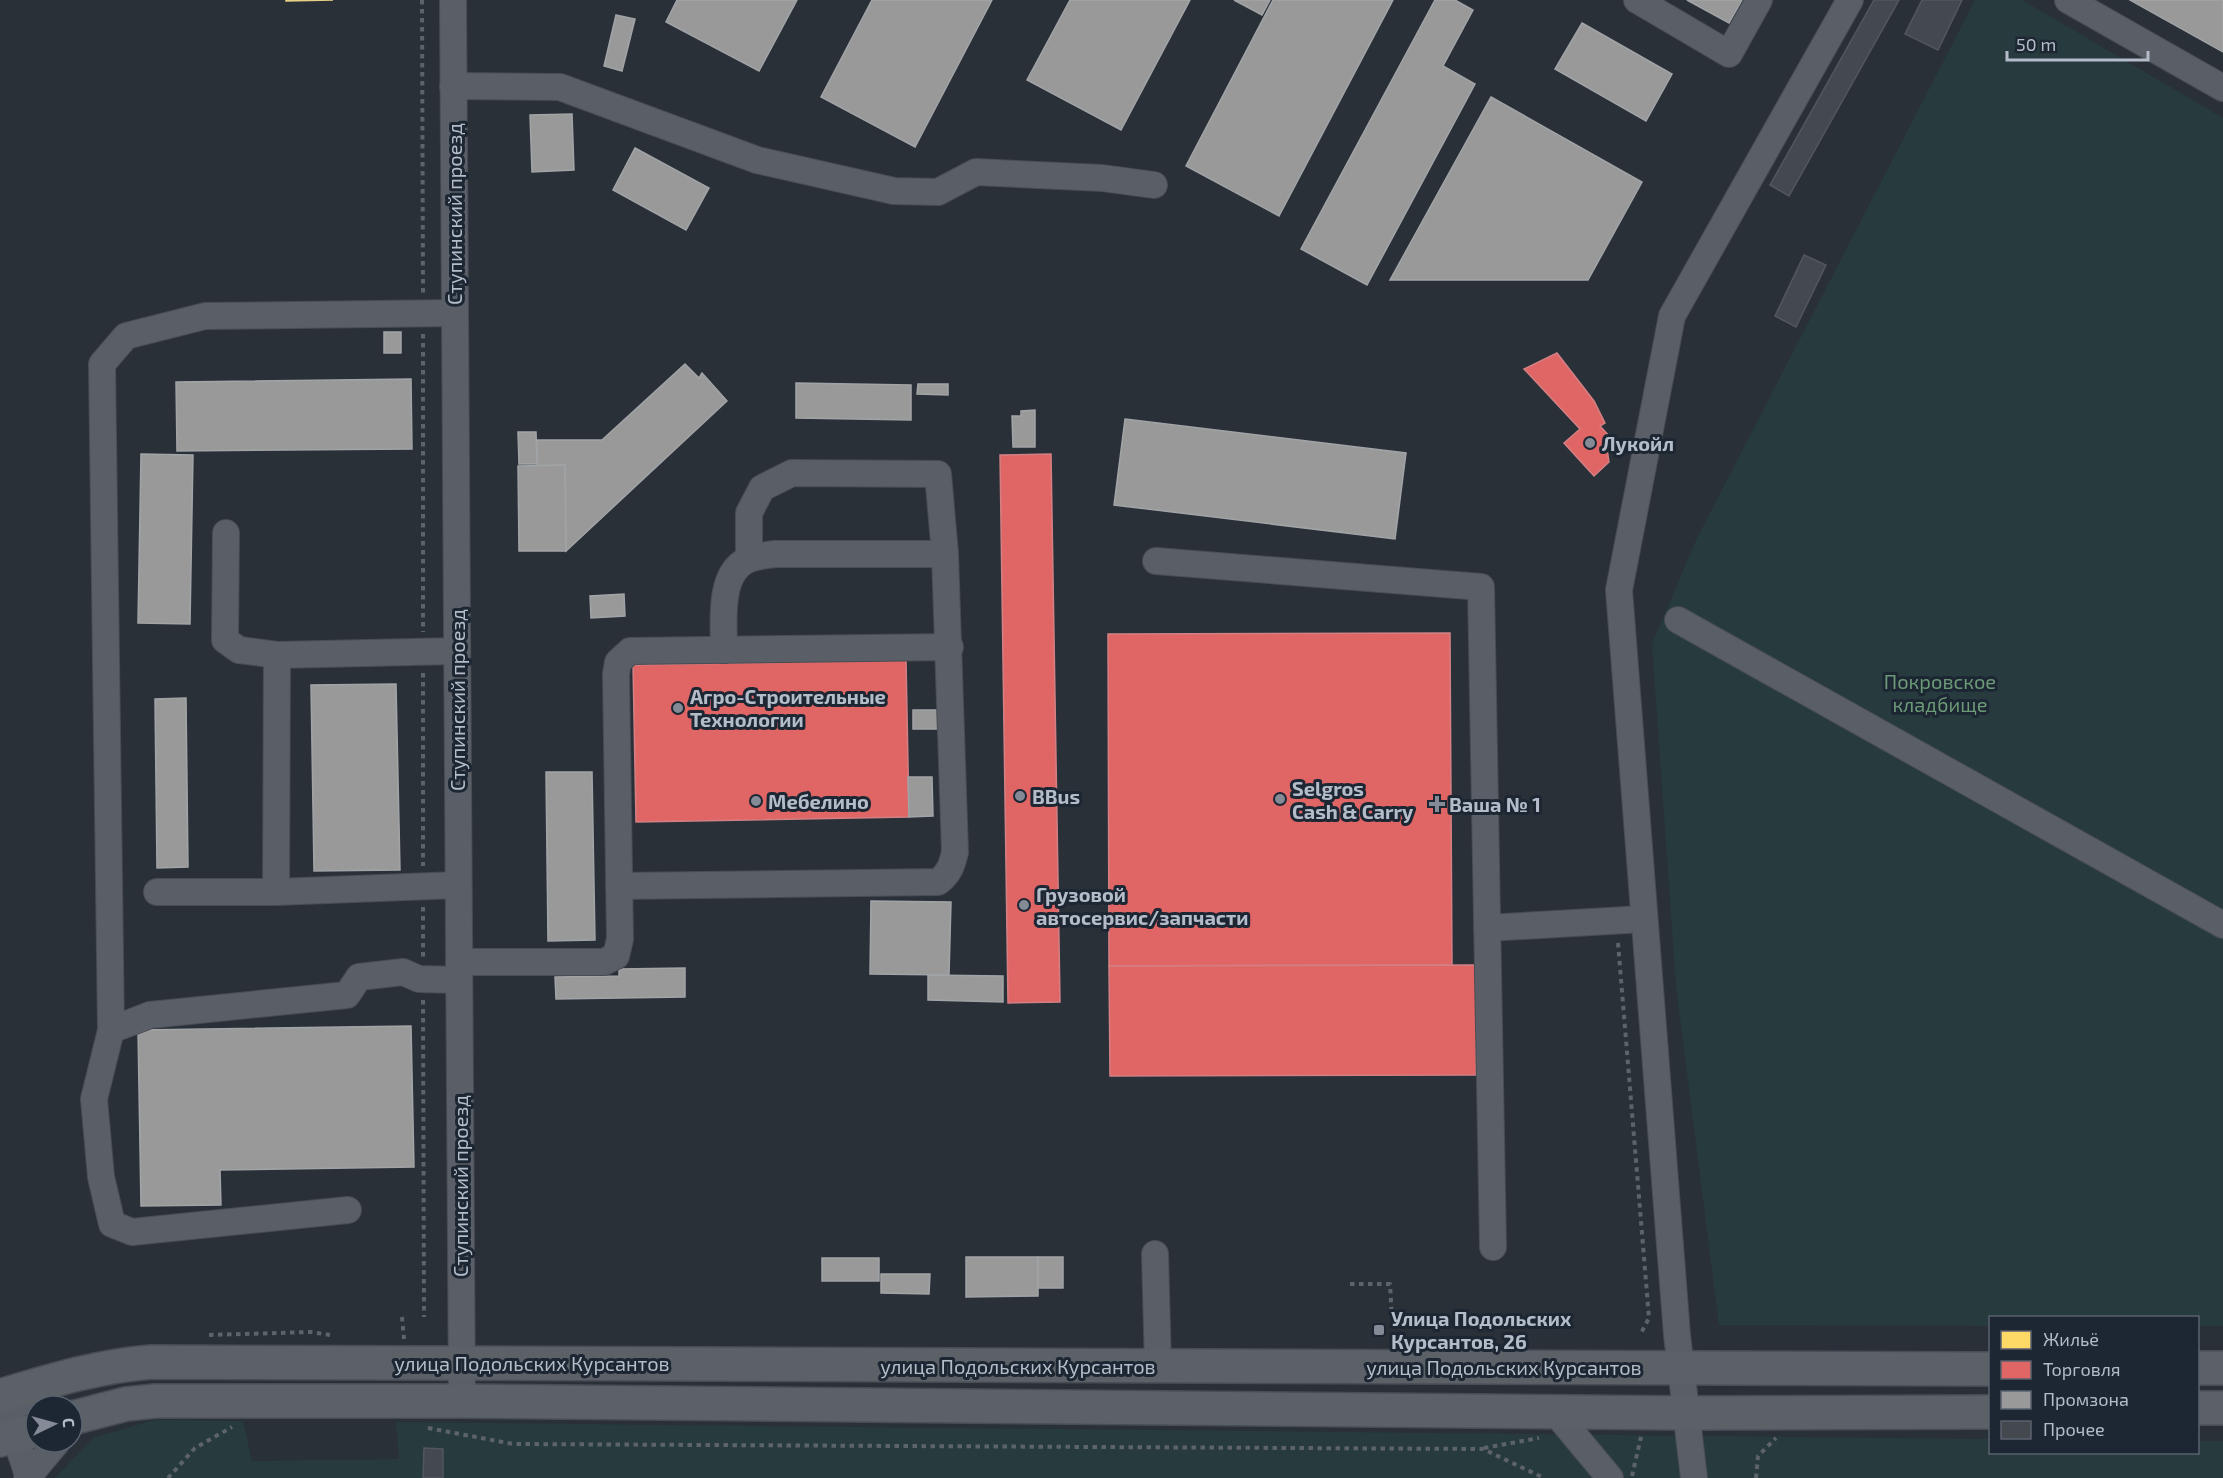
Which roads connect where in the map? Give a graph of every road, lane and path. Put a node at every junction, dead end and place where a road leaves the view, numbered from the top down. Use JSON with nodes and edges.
{"nodes":[{"id":1,"x":453,"y":0,"type":"edge"},
{"id":2,"x":1637,"y":0,"type":"edge"},
{"id":3,"x":1759,"y":0,"type":"edge"},
{"id":4,"x":1850,"y":0,"type":"edge"},
{"id":5,"x":2068,"y":0,"type":"edge"},
{"id":6,"x":453,"y":86,"type":"junction"},
{"id":7,"x":2223,"y":88,"type":"edge"},
{"id":8,"x":1154,"y":185,"type":"dead end"},
{"id":9,"x":455,"y":313,"type":"junction"},
{"id":10,"x":226,"y":533,"type":"dead end"},
{"id":11,"x":945,"y":554,"type":"junction"},
{"id":12,"x":749,"y":558,"type":"junction"},
{"id":13,"x":1156,"y":561,"type":"dead end"},
{"id":14,"x":1677,"y":620,"type":"dead end"},
{"id":15,"x":950,"y":647,"type":"junction"},
{"id":16,"x":724,"y":650,"type":"junction"},
{"id":17,"x":457,"y":651,"type":"junction"},
{"id":18,"x":277,"y":655,"type":"junction"},
{"id":19,"x":458,"y":885,"type":"junction"},
{"id":20,"x":619,"y":886,"type":"junction"},
{"id":21,"x":157,"y":892,"type":"dead end"},
{"id":22,"x":276,"y":892,"type":"junction"},
{"id":23,"x":1644,"y":919,"type":"junction"},
{"id":24,"x":2223,"y":925,"type":"edge"},
{"id":25,"x":1487,"y":928,"type":"junction"},
{"id":26,"x":1618,"y":943,"type":"dead end"},
{"id":27,"x":459,"y":971,"type":"junction"},
{"id":28,"x":111,"y":1030,"type":"junction"},
{"id":29,"x":348,"y":1210,"type":"dead end"},
{"id":30,"x":1493,"y":1247,"type":"dead end"},
{"id":31,"x":1155,"y":1254,"type":"dead end"},
{"id":32,"x":1350,"y":1284,"type":"dead end"},
{"id":33,"x":402,"y":1317,"type":"dead end"},
{"id":34,"x":1392,"y":1319,"type":"dead end"},
{"id":35,"x":1640,"y":1335,"type":"dead end"},
{"id":36,"x":404,"y":1341,"type":"dead end"},
{"id":37,"x":462,"y":1363,"type":"junction"},
{"id":38,"x":1158,"y":1367,"type":"junction"},
{"id":39,"x":1680,"y":1367,"type":"junction"},
{"id":40,"x":2199,"y":1368,"type":"edge"},
{"id":41,"x":2223,"y":1368,"type":"edge"},
{"id":42,"x":1989,"y":1370,"type":"edge"},
{"id":43,"x":47,"y":1382,"type":"junction"},
{"id":44,"x":0,"y":1396,"type":"edge"},
{"id":45,"x":462,"y":1401,"type":"junction"},
{"id":46,"x":2199,"y":1408,"type":"edge"},
{"id":47,"x":2223,"y":1408,"type":"edge"},
{"id":48,"x":1989,"y":1412,"type":"edge"},
{"id":49,"x":1685,"y":1413,"type":"junction"},
{"id":50,"x":87,"y":1414,"type":"edge"},
{"id":51,"x":1564,"y":1422,"type":"junction"},
{"id":52,"x":233,"y":1427,"type":"dead end"},
{"id":53,"x":421,"y":1427,"type":"dead end"},
{"id":54,"x":10,"y":1430,"type":"edge"},
{"id":55,"x":1641,"y":1433,"type":"dead end"},
{"id":56,"x":1778,"y":1436,"type":"dead end"},
{"id":57,"x":1483,"y":1449,"type":"junction"},
{"id":58,"x":46,"y":1454,"type":"edge"},
{"id":59,"x":27,"y":1476,"type":"edge"},
{"id":60,"x":168,"y":1478,"type":"edge"},
{"id":61,"x":1544,"y":1478,"type":"edge"},
{"id":62,"x":1610,"y":1478,"type":"edge"},
{"id":63,"x":1632,"y":1478,"type":"edge"},
{"id":64,"x":1694,"y":1478,"type":"edge"},
{"id":65,"x":1756,"y":1478,"type":"edge"}],
"edges":[{"from":1,"to":6,"type":"street","name":"Ступинский проезд"},
{"from":2,"to":3,"type":"street"},
{"from":4,"to":23,"type":"street"},
{"from":5,"to":7,"type":"street"},
{"from":6,"to":8,"type":"street"},
{"from":6,"to":9,"type":"street","name":"Ступинский проезд"},
{"from":9,"to":17,"type":"street","name":"Ступинский проезд"},
{"from":9,"to":28,"type":"street"},
{"from":10,"to":18,"type":"street"},
{"from":11,"to":12,"type":"street"},
{"from":11,"to":12,"type":"street"},
{"from":11,"to":15,"type":"street"},
{"from":12,"to":16,"type":"street"},
{"from":13,"to":25,"type":"street"},
{"from":14,"to":24,"type":"street"},
{"from":15,"to":16,"type":"street"},
{"from":15,"to":20,"type":"street"},
{"from":16,"to":20,"type":"street"},
{"from":17,"to":18,"type":"street"},
{"from":17,"to":19,"type":"street","name":"Ступинский проезд"},
{"from":18,"to":22,"type":"street"},
{"from":19,"to":22,"type":"street"},
{"from":19,"to":27,"type":"street","name":"Ступинский проезд"},
{"from":20,"to":27,"type":"street"},
{"from":21,"to":22,"type":"street"},
{"from":23,"to":25,"type":"street"},
{"from":23,"to":39,"type":"street"},
{"from":25,"to":30,"type":"street"},
{"from":26,"to":35,"type":"path"},
{"from":27,"to":28,"type":"street"},
{"from":27,"to":37,"type":"street","name":"Ступинский проезд"},
{"from":28,"to":29,"type":"street"},
{"from":31,"to":38,"type":"street"},
{"from":32,"to":34,"type":"path"},
{"from":33,"to":36,"type":"path"},
{"from":37,"to":38,"type":"main road","name":"улица Подольских Курсантов"},
{"from":37,"to":43,"type":"main road","name":"улица Подольских Курсантов"},
{"from":37,"to":45,"type":"street","name":"Ступинский проезд"},
{"from":38,"to":39,"type":"main road","name":"улица Подольских Курсантов"},
{"from":39,"to":42,"type":"main road","name":"улица Подольских Курсантов"},
{"from":39,"to":49,"type":"street"},
{"from":40,"to":41,"type":"main road"},
{"from":43,"to":44,"type":"main road","name":"улица Подольских Курсантов"},
{"from":43,"to":54,"type":"street","name":"улица Подольских Курсантов"},
{"from":45,"to":50,"type":"main road","name":"улица Подольских Курсантов"},
{"from":45,"to":51,"type":"main road","name":"улица Подольских Курсантов"},
{"from":46,"to":47,"type":"main road"},
{"from":48,"to":49,"type":"main road","name":"улица Подольских Курсантов"},
{"from":49,"to":51,"type":"main road","name":"улица Подольских Курсантов"},
{"from":49,"to":64,"type":"street"},
{"from":51,"to":57,"type":"path"},
{"from":51,"to":62,"type":"street"},
{"from":52,"to":60,"type":"path"},
{"from":53,"to":57,"type":"path"},
{"from":54,"to":59,"type":"street"},
{"from":55,"to":63,"type":"path"},
{"from":56,"to":65,"type":"path"},
{"from":57,"to":61,"type":"path"},
{"from":58,"to":59,"type":"street"}]}
